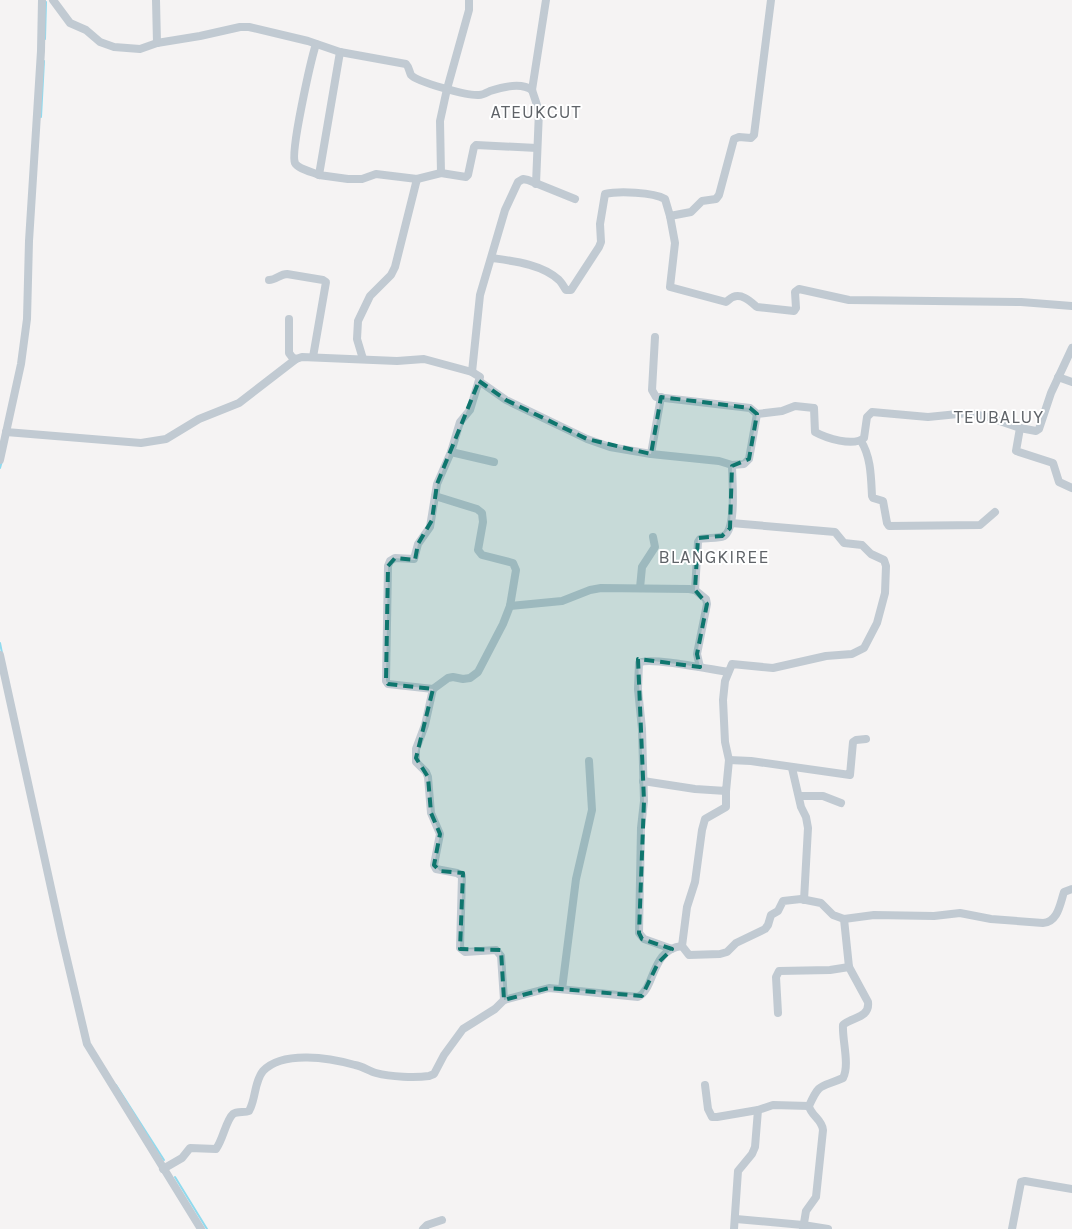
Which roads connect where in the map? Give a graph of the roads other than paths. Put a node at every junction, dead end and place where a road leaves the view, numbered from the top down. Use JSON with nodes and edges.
{"nodes":[{"id":1,"x":42,"y":0,"type":"edge"},
{"id":2,"x":53,"y":0,"type":"edge"},
{"id":3,"x":156,"y":0,"type":"edge"},
{"id":4,"x":469,"y":0,"type":"edge"},
{"id":5,"x":546,"y":0,"type":"edge"},
{"id":6,"x":771,"y":0,"type":"edge"},
{"id":7,"x":156,"y":43,"type":"junction"},
{"id":8,"x":313,"y":43,"type":"junction"},
{"id":9,"x":340,"y":52,"type":"junction"},
{"id":10,"x":447,"y":89,"type":"junction"},
{"id":11,"x":532,"y":90,"type":"junction"},
{"id":12,"x":537,"y":148,"type":"junction"},
{"id":13,"x":441,"y":173,"type":"junction"},
{"id":14,"x":319,"y":175,"type":"junction"},
{"id":15,"x":417,"y":179,"type":"junction"},
{"id":16,"x":536,"y":184,"type":"junction"},
{"id":17,"x":575,"y":199,"type":"dead end"},
{"id":18,"x":670,"y":216,"type":"junction"},
{"id":19,"x":492,"y":258,"type":"junction"},
{"id":20,"x":270,"y":280,"type":"dead end"},
{"id":21,"x":1072,"y":306,"type":"edge"},
{"id":22,"x":289,"y":319,"type":"dead end"},
{"id":23,"x":655,"y":337,"type":"dead end"},
{"id":24,"x":1072,"y":348,"type":"edge"},
{"id":25,"x":313,"y":357,"type":"junction"},
{"id":26,"x":296,"y":360,"type":"junction"},
{"id":27,"x":363,"y":360,"type":"junction"},
{"id":28,"x":472,"y":372,"type":"junction"},
{"id":29,"x":1058,"y":377,"type":"junction"},
{"id":30,"x":479,"y":382,"type":"junction"},
{"id":31,"x":1072,"y":382,"type":"edge"},
{"id":32,"x":661,"y":397,"type":"junction"},
{"id":33,"x":757,"y":414,"type":"junction"},
{"id":34,"x":1020,"y":428,"type":"junction"},
{"id":35,"x":4,"y":434,"type":"edge"},
{"id":36,"x":861,"y":441,"type":"junction"},
{"id":37,"x":451,"y":452,"type":"junction"},
{"id":38,"x":651,"y":454,"type":"junction"},
{"id":39,"x":0,"y":460,"type":"edge"},
{"id":40,"x":494,"y":462,"type":"dead end"},
{"id":41,"x":732,"y":466,"type":"junction"},
{"id":42,"x":1072,"y":488,"type":"edge"},
{"id":43,"x":435,"y":496,"type":"junction"},
{"id":44,"x":995,"y":512,"type":"dead end"},
{"id":45,"x":731,"y":523,"type":"junction"},
{"id":46,"x":653,"y":537,"type":"dead end"},
{"id":47,"x":640,"y":588,"type":"junction"},
{"id":48,"x":695,"y":590,"type":"junction"},
{"id":49,"x":510,"y":606,"type":"junction"},
{"id":50,"x":0,"y":654,"type":"edge"},
{"id":51,"x":700,"y":667,"type":"junction"},
{"id":52,"x":728,"y":672,"type":"junction"},
{"id":53,"x":433,"y":689,"type":"junction"},
{"id":54,"x":866,"y":739,"type":"dead end"},
{"id":55,"x":729,"y":760,"type":"junction"},
{"id":56,"x":589,"y":761,"type":"dead end"},
{"id":57,"x":792,"y":768,"type":"junction"},
{"id":58,"x":643,"y":781,"type":"junction"},
{"id":59,"x":726,"y":791,"type":"junction"},
{"id":60,"x":799,"y":796,"type":"junction"},
{"id":61,"x":841,"y":803,"type":"dead end"},
{"id":62,"x":1072,"y":889,"type":"edge"},
{"id":63,"x":804,"y":900,"type":"junction"},
{"id":64,"x":844,"y":919,"type":"junction"},
{"id":65,"x":682,"y":946,"type":"junction"},
{"id":66,"x":672,"y":949,"type":"junction"},
{"id":67,"x":849,"y":967,"type":"junction"},
{"id":68,"x":562,"y":989,"type":"junction"},
{"id":69,"x":504,"y":1000,"type":"junction"},
{"id":70,"x":778,"y":1013,"type":"dead end"},
{"id":71,"x":705,"y":1085,"type":"dead end"},
{"id":72,"x":809,"y":1106,"type":"junction"},
{"id":73,"x":758,"y":1110,"type":"junction"},
{"id":74,"x":164,"y":1168,"type":"junction"},
{"id":75,"x":1072,"y":1189,"type":"edge"},
{"id":76,"x":736,"y":1219,"type":"junction"},
{"id":77,"x":442,"y":1220,"type":"dead end"},
{"id":78,"x":803,"y":1227,"type":"edge"},
{"id":79,"x":201,"y":1229,"type":"edge"},
{"id":80,"x":423,"y":1229,"type":"edge"},
{"id":81,"x":734,"y":1229,"type":"edge"},
{"id":82,"x":828,"y":1229,"type":"edge"},
{"id":83,"x":1012,"y":1229,"type":"edge"}],
"edges":[{"from":1,"to":35,"type":"street"},
{"from":2,"to":7,"type":"street"},
{"from":3,"to":7,"type":"street"},
{"from":4,"to":10,"type":"street"},
{"from":5,"to":11,"type":"street"},
{"from":6,"to":18,"type":"street"},
{"from":7,"to":8,"type":"street"},
{"from":8,"to":9,"type":"street"},
{"from":8,"to":14,"type":"street"},
{"from":9,"to":10,"type":"street"},
{"from":9,"to":14,"type":"street"},
{"from":10,"to":11,"type":"street"},
{"from":10,"to":13,"type":"street"},
{"from":11,"to":12,"type":"street"},
{"from":12,"to":13,"type":"street"},
{"from":12,"to":16,"type":"street"},
{"from":13,"to":15,"type":"street"},
{"from":14,"to":15,"type":"street"},
{"from":15,"to":27,"type":"street"},
{"from":16,"to":17,"type":"street"},
{"from":16,"to":19,"type":"street"},
{"from":18,"to":19,"type":"street"},
{"from":18,"to":21,"type":"street"},
{"from":19,"to":28,"type":"street"},
{"from":20,"to":25,"type":"street"},
{"from":22,"to":26,"type":"street"},
{"from":23,"to":32,"type":"street"},
{"from":24,"to":29,"type":"street"},
{"from":25,"to":26,"type":"street"},
{"from":25,"to":27,"type":"street"},
{"from":26,"to":35,"type":"street"},
{"from":27,"to":28,"type":"street"},
{"from":28,"to":30,"type":"street"},
{"from":29,"to":31,"type":"street"},
{"from":29,"to":34,"type":"street"},
{"from":30,"to":37,"type":"street"},
{"from":30,"to":38,"type":"street"},
{"from":32,"to":33,"type":"street"},
{"from":32,"to":38,"type":"street"},
{"from":33,"to":36,"type":"street"},
{"from":33,"to":41,"type":"street"},
{"from":34,"to":36,"type":"street"},
{"from":34,"to":42,"type":"street"},
{"from":35,"to":39,"type":"street"},
{"from":36,"to":44,"type":"street"},
{"from":37,"to":40,"type":"street"},
{"from":37,"to":43,"type":"street"},
{"from":38,"to":41,"type":"street"},
{"from":41,"to":45,"type":"street"},
{"from":43,"to":49,"type":"street"},
{"from":43,"to":53,"type":"street"},
{"from":45,"to":48,"type":"street"},
{"from":45,"to":52,"type":"street"},
{"from":46,"to":47,"type":"street"},
{"from":47,"to":48,"type":"street"},
{"from":47,"to":49,"type":"street"},
{"from":48,"to":51,"type":"street"},
{"from":49,"to":53,"type":"street"},
{"from":50,"to":74,"type":"street"},
{"from":51,"to":52,"type":"street"},
{"from":51,"to":58,"type":"street"},
{"from":52,"to":55,"type":"street"},
{"from":53,"to":69,"type":"street"},
{"from":54,"to":57,"type":"street"},
{"from":55,"to":57,"type":"street"},
{"from":55,"to":59,"type":"street"},
{"from":56,"to":68,"type":"street"},
{"from":57,"to":60,"type":"street"},
{"from":58,"to":59,"type":"street"},
{"from":58,"to":66,"type":"street"},
{"from":59,"to":65,"type":"street"},
{"from":60,"to":61,"type":"street"},
{"from":60,"to":63,"type":"street"},
{"from":62,"to":64,"type":"street"},
{"from":63,"to":64,"type":"street"},
{"from":63,"to":65,"type":"street"},
{"from":64,"to":67,"type":"street"},
{"from":65,"to":66,"type":"street"},
{"from":66,"to":68,"type":"street"},
{"from":67,"to":70,"type":"street"},
{"from":67,"to":72,"type":"street"},
{"from":68,"to":69,"type":"street"},
{"from":69,"to":74,"type":"street"},
{"from":71,"to":73,"type":"street"},
{"from":72,"to":73,"type":"street"},
{"from":72,"to":78,"type":"street"},
{"from":73,"to":76,"type":"street"},
{"from":74,"to":79,"type":"street"},
{"from":75,"to":83,"type":"street"},
{"from":76,"to":78,"type":"street"},
{"from":76,"to":81,"type":"street"},
{"from":77,"to":80,"type":"street"},
{"from":78,"to":82,"type":"street"}]}
